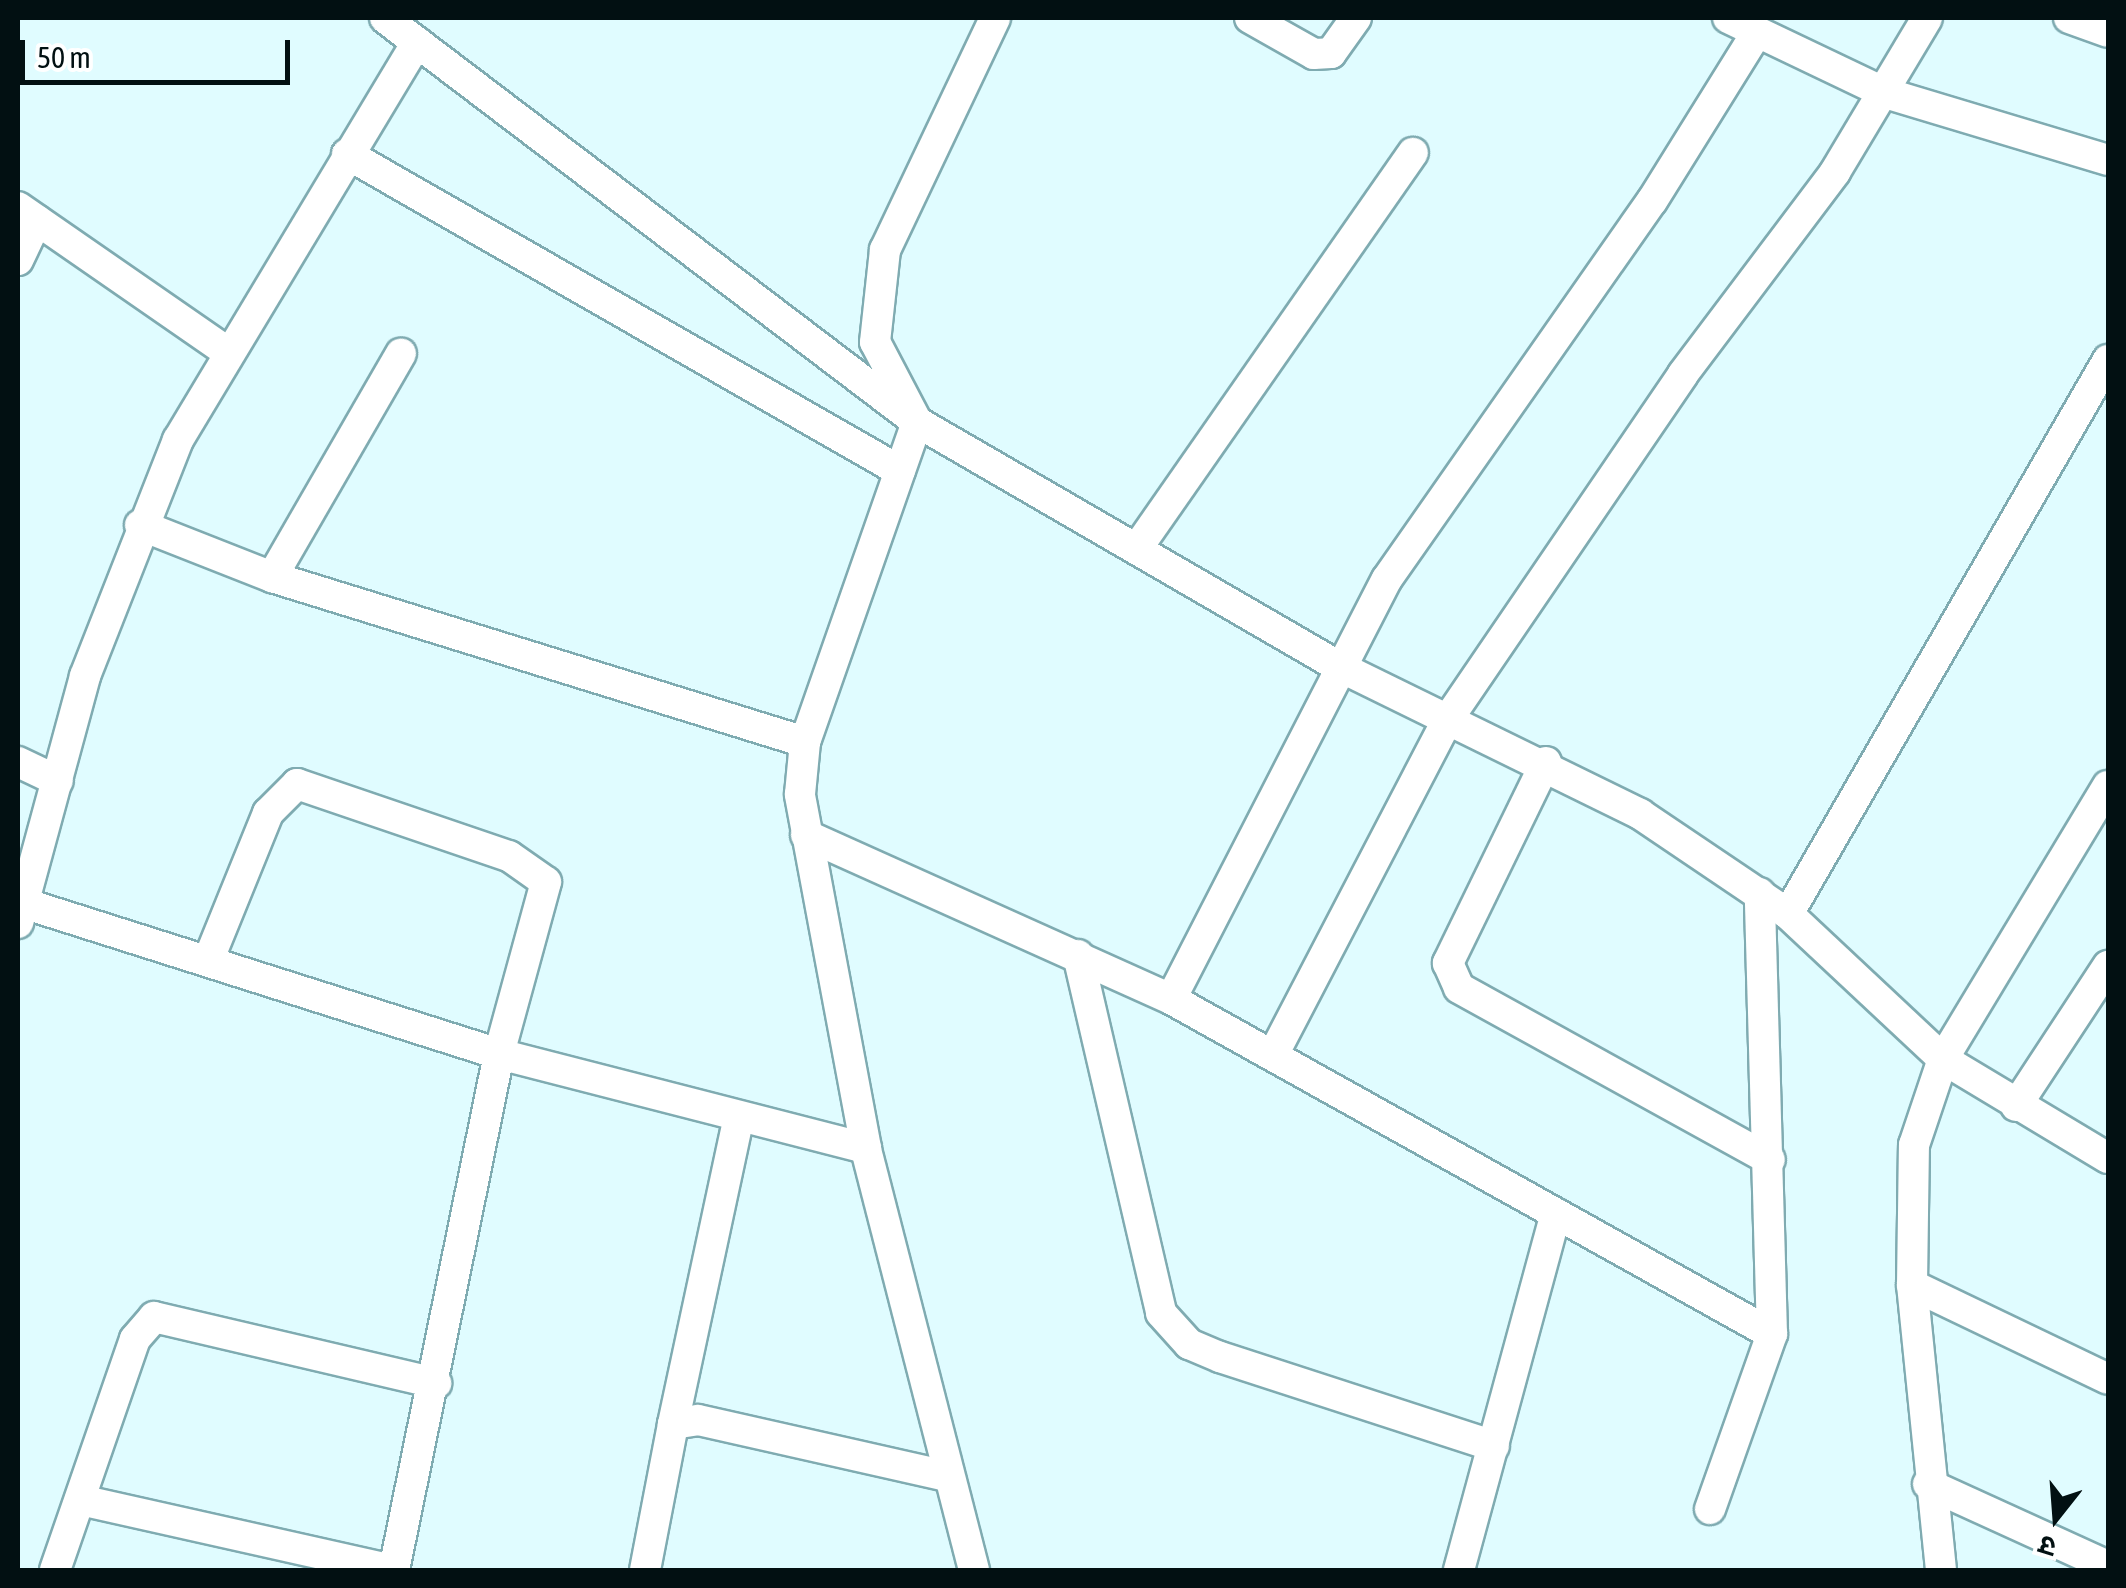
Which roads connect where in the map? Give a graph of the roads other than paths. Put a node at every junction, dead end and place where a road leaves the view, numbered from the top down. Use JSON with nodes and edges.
{"nodes":[{"id":1,"x":385,"y":18,"type":"edge"},
{"id":2,"x":995,"y":18,"type":"edge"},
{"id":3,"x":1250,"y":18,"type":"edge"},
{"id":4,"x":1356,"y":18,"type":"edge"},
{"id":5,"x":1728,"y":18,"type":"edge"},
{"id":6,"x":1927,"y":18,"type":"edge"},
{"id":7,"x":2069,"y":18,"type":"edge"},
{"id":8,"x":2108,"y":32,"type":"edge"},
{"id":9,"x":1756,"y":34,"type":"junction"},
{"id":10,"x":417,"y":42,"type":"junction"},
{"id":11,"x":1884,"y":93,"type":"junction"},
{"id":12,"x":1413,"y":153,"type":"dead end"},
{"id":13,"x":347,"y":154,"type":"junction"},
{"id":14,"x":2108,"y":160,"type":"edge"},
{"id":15,"x":27,"y":214,"type":"edge"},
{"id":16,"x":18,"y":260,"type":"edge"},
{"id":17,"x":226,"y":351,"type":"junction"},
{"id":18,"x":401,"y":354,"type":"dead end"},
{"id":19,"x":2108,"y":360,"type":"edge"},
{"id":20,"x":917,"y":422,"type":"junction"},
{"id":21,"x":900,"y":471,"type":"junction"},
{"id":22,"x":140,"y":525,"type":"junction"},
{"id":23,"x":1140,"y":544,"type":"junction"},
{"id":24,"x":272,"y":577,"type":"junction"},
{"id":25,"x":1336,"y":665,"type":"junction"},
{"id":26,"x":1448,"y":720,"type":"junction"},
{"id":27,"x":804,"y":742,"type":"junction"},
{"id":28,"x":18,"y":762,"type":"edge"},
{"id":29,"x":1546,"y":762,"type":"junction"},
{"id":30,"x":58,"y":781,"type":"junction"},
{"id":31,"x":2108,"y":786,"type":"edge"},
{"id":32,"x":806,"y":835,"type":"junction"},
{"id":33,"x":1760,"y":893,"type":"junction"},
{"id":34,"x":20,"y":913,"type":"edge"},
{"id":35,"x":1788,"y":914,"type":"junction"},
{"id":36,"x":1078,"y":954,"type":"junction"},
{"id":37,"x":208,"y":961,"type":"junction"},
{"id":38,"x":2108,"y":966,"type":"edge"},
{"id":39,"x":1171,"y":999,"type":"junction"},
{"id":40,"x":1274,"y":1053,"type":"junction"},
{"id":41,"x":500,"y":1054,"type":"junction"},
{"id":42,"x":1943,"y":1059,"type":"junction"},
{"id":43,"x":2016,"y":1106,"type":"junction"},
{"id":44,"x":739,"y":1117,"type":"junction"},
{"id":45,"x":866,"y":1148,"type":"junction"},
{"id":46,"x":2108,"y":1158,"type":"edge"},
{"id":47,"x":1770,"y":1160,"type":"junction"},
{"id":48,"x":1556,"y":1214,"type":"junction"},
{"id":49,"x":1912,"y":1285,"type":"junction"},
{"id":50,"x":1772,"y":1334,"type":"junction"},
{"id":51,"x":2108,"y":1379,"type":"edge"},
{"id":52,"x":436,"y":1383,"type":"junction"},
{"id":53,"x":673,"y":1424,"type":"junction"},
{"id":54,"x":1494,"y":1446,"type":"junction"},
{"id":55,"x":946,"y":1476,"type":"junction"},
{"id":56,"x":1928,"y":1484,"type":"junction"},
{"id":57,"x":80,"y":1500,"type":"junction"},
{"id":58,"x":1710,"y":1509,"type":"dead end"},
{"id":59,"x":2108,"y":1566,"type":"edge"},
{"id":60,"x":54,"y":1570,"type":"edge"},
{"id":61,"x":394,"y":1570,"type":"edge"},
{"id":62,"x":644,"y":1570,"type":"edge"},
{"id":63,"x":974,"y":1570,"type":"edge"},
{"id":64,"x":1458,"y":1570,"type":"edge"},
{"id":65,"x":1941,"y":1570,"type":"edge"}],
"edges":[{"from":1,"to":10,"type":"street"},
{"from":2,"to":20,"type":"street"},
{"from":3,"to":4,"type":"street"},
{"from":5,"to":9,"type":"street"},
{"from":6,"to":11,"type":"street"},
{"from":7,"to":8,"type":"street"},
{"from":9,"to":11,"type":"street"},
{"from":9,"to":25,"type":"street"},
{"from":10,"to":13,"type":"street"},
{"from":10,"to":20,"type":"street"},
{"from":11,"to":14,"type":"street"},
{"from":11,"to":26,"type":"street"},
{"from":12,"to":23,"type":"street"},
{"from":13,"to":17,"type":"street"},
{"from":13,"to":21,"type":"street"},
{"from":15,"to":16,"type":"street"},
{"from":15,"to":17,"type":"street"},
{"from":17,"to":22,"type":"street"},
{"from":18,"to":24,"type":"street"},
{"from":19,"to":35,"type":"street"},
{"from":20,"to":21,"type":"street"},
{"from":20,"to":23,"type":"street"},
{"from":21,"to":27,"type":"street"},
{"from":22,"to":24,"type":"street"},
{"from":22,"to":30,"type":"street"},
{"from":23,"to":25,"type":"street"},
{"from":24,"to":27,"type":"street"},
{"from":25,"to":26,"type":"street"},
{"from":25,"to":39,"type":"street"},
{"from":26,"to":29,"type":"street"},
{"from":26,"to":40,"type":"street"},
{"from":27,"to":32,"type":"street"},
{"from":28,"to":30,"type":"street"},
{"from":29,"to":33,"type":"street"},
{"from":29,"to":47,"type":"street"},
{"from":30,"to":34,"type":"street"},
{"from":31,"to":42,"type":"street"},
{"from":32,"to":36,"type":"street"},
{"from":32,"to":45,"type":"street"},
{"from":33,"to":35,"type":"street"},
{"from":33,"to":47,"type":"street"},
{"from":34,"to":37,"type":"street"},
{"from":35,"to":42,"type":"street"},
{"from":36,"to":39,"type":"street"},
{"from":36,"to":54,"type":"street"},
{"from":37,"to":41,"type":"street"},
{"from":37,"to":41,"type":"street"},
{"from":38,"to":43,"type":"street"},
{"from":39,"to":40,"type":"street"},
{"from":40,"to":48,"type":"street"},
{"from":41,"to":44,"type":"street"},
{"from":41,"to":52,"type":"street"},
{"from":42,"to":43,"type":"street"},
{"from":42,"to":49,"type":"street"},
{"from":43,"to":46,"type":"street"},
{"from":44,"to":45,"type":"street"},
{"from":44,"to":53,"type":"street"},
{"from":45,"to":55,"type":"street"},
{"from":47,"to":50,"type":"street"},
{"from":48,"to":50,"type":"street"},
{"from":48,"to":54,"type":"street"},
{"from":49,"to":51,"type":"street"},
{"from":49,"to":56,"type":"street"},
{"from":50,"to":58,"type":"street"},
{"from":52,"to":57,"type":"street"},
{"from":52,"to":61,"type":"street"},
{"from":53,"to":55,"type":"street"},
{"from":53,"to":62,"type":"street"},
{"from":54,"to":64,"type":"street"},
{"from":55,"to":63,"type":"street"},
{"from":56,"to":59,"type":"street"},
{"from":56,"to":65,"type":"street"},
{"from":57,"to":60,"type":"street"},
{"from":57,"to":61,"type":"street"}]}
